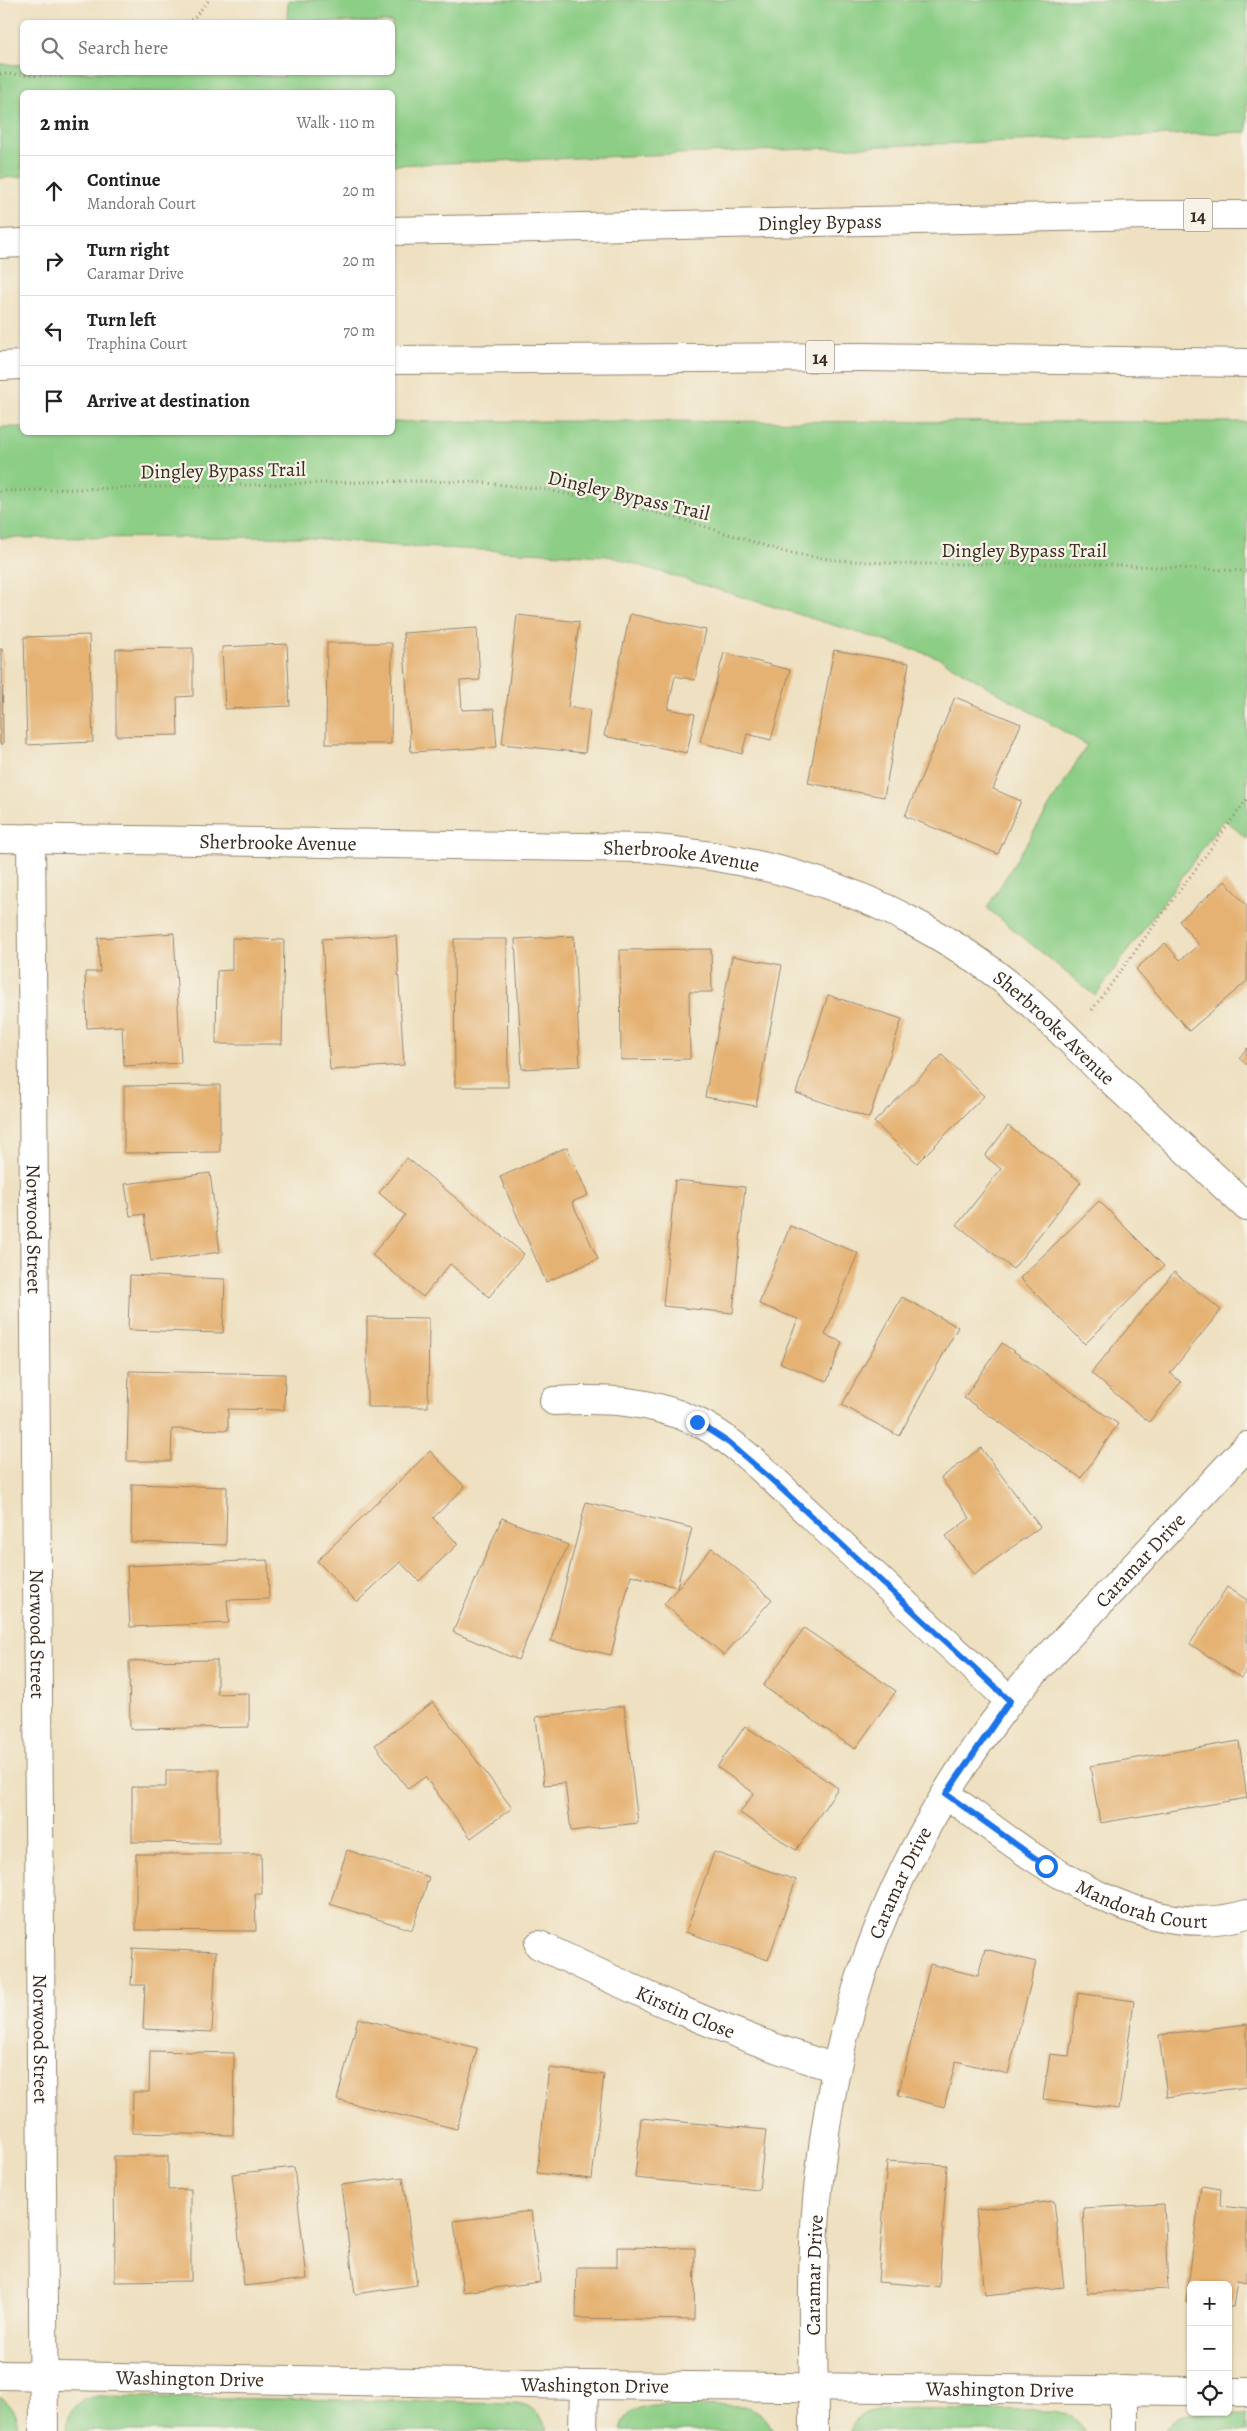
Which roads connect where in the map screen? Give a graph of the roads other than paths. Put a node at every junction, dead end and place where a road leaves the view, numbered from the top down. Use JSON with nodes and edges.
{"nodes":[{"id":1,"x":1247,"y":215,"type":"edge"},
{"id":2,"x":395,"y":231,"type":"edge"},
{"id":3,"x":20,"y":243,"type":"edge"},
{"id":4,"x":0,"y":244,"type":"edge"},
{"id":5,"x":395,"y":360,"type":"edge"},
{"id":6,"x":1247,"y":363,"type":"edge"},
{"id":7,"x":20,"y":365,"type":"edge"},
{"id":8,"x":0,"y":366,"type":"edge"},
{"id":9,"x":0,"y":838,"type":"edge"},
{"id":10,"x":31,"y":838,"type":"junction"},
{"id":11,"x":1247,"y":1208,"type":"edge"},
{"id":12,"x":554,"y":1401,"type":"dead end"},
{"id":13,"x":1247,"y":1446,"type":"edge"},
{"id":14,"x":1010,"y":1701,"type":"junction"},
{"id":15,"x":946,"y":1794,"type":"junction"},
{"id":16,"x":1247,"y":1914,"type":"edge"},
{"id":17,"x":539,"y":1945,"type":"dead end"},
{"id":18,"x":836,"y":2068,"type":"junction"},
{"id":19,"x":0,"y":2375,"type":"edge"},
{"id":20,"x":44,"y":2376,"type":"junction"},
{"id":21,"x":584,"y":2385,"type":"junction"},
{"id":22,"x":814,"y":2387,"type":"junction"},
{"id":23,"x":1124,"y":2390,"type":"junction"},
{"id":24,"x":1187,"y":2391,"type":"edge"},
{"id":25,"x":1232,"y":2392,"type":"edge"},
{"id":26,"x":1247,"y":2392,"type":"edge"},
{"id":27,"x":44,"y":2431,"type":"edge"},
{"id":28,"x":584,"y":2431,"type":"edge"},
{"id":29,"x":814,"y":2431,"type":"edge"},
{"id":30,"x":1124,"y":2431,"type":"edge"}],
"edges":[{"from":1,"to":2,"type":"main road","name":"Dingley Bypass","number":"14"},
{"from":3,"to":4,"type":"main road"},
{"from":5,"to":6,"type":"main road","number":"14"},
{"from":7,"to":8,"type":"main road"},
{"from":9,"to":10,"type":"main road","name":"Sherbrooke Avenue"},
{"from":10,"to":11,"type":"main road","name":"Sherbrooke Avenue"},
{"from":10,"to":20,"type":"main road","name":"Norwood Street"},
{"from":12,"to":14,"type":"main road"},
{"from":13,"to":14,"type":"main road","name":"Caramar Drive"},
{"from":14,"to":15,"type":"main road","name":"Caramar Drive"},
{"from":15,"to":16,"type":"main road","name":"Mandorah Court"},
{"from":15,"to":18,"type":"main road","name":"Caramar Drive"},
{"from":17,"to":18,"type":"main road","name":"Kirstin Close"},
{"from":18,"to":22,"type":"main road","name":"Caramar Drive"},
{"from":19,"to":20,"type":"main road","name":"Washington Drive"},
{"from":20,"to":21,"type":"main road","name":"Washington Drive"},
{"from":20,"to":27,"type":"main road","name":"Norwood Street"},
{"from":21,"to":22,"type":"main road","name":"Washington Drive"},
{"from":21,"to":28,"type":"main road"},
{"from":22,"to":23,"type":"main road","name":"Washington Drive"},
{"from":22,"to":29,"type":"main road","name":"Caramar Drive"},
{"from":23,"to":24,"type":"main road","name":"Washington Drive"},
{"from":23,"to":30,"type":"main road"},
{"from":25,"to":26,"type":"main road"}]}
